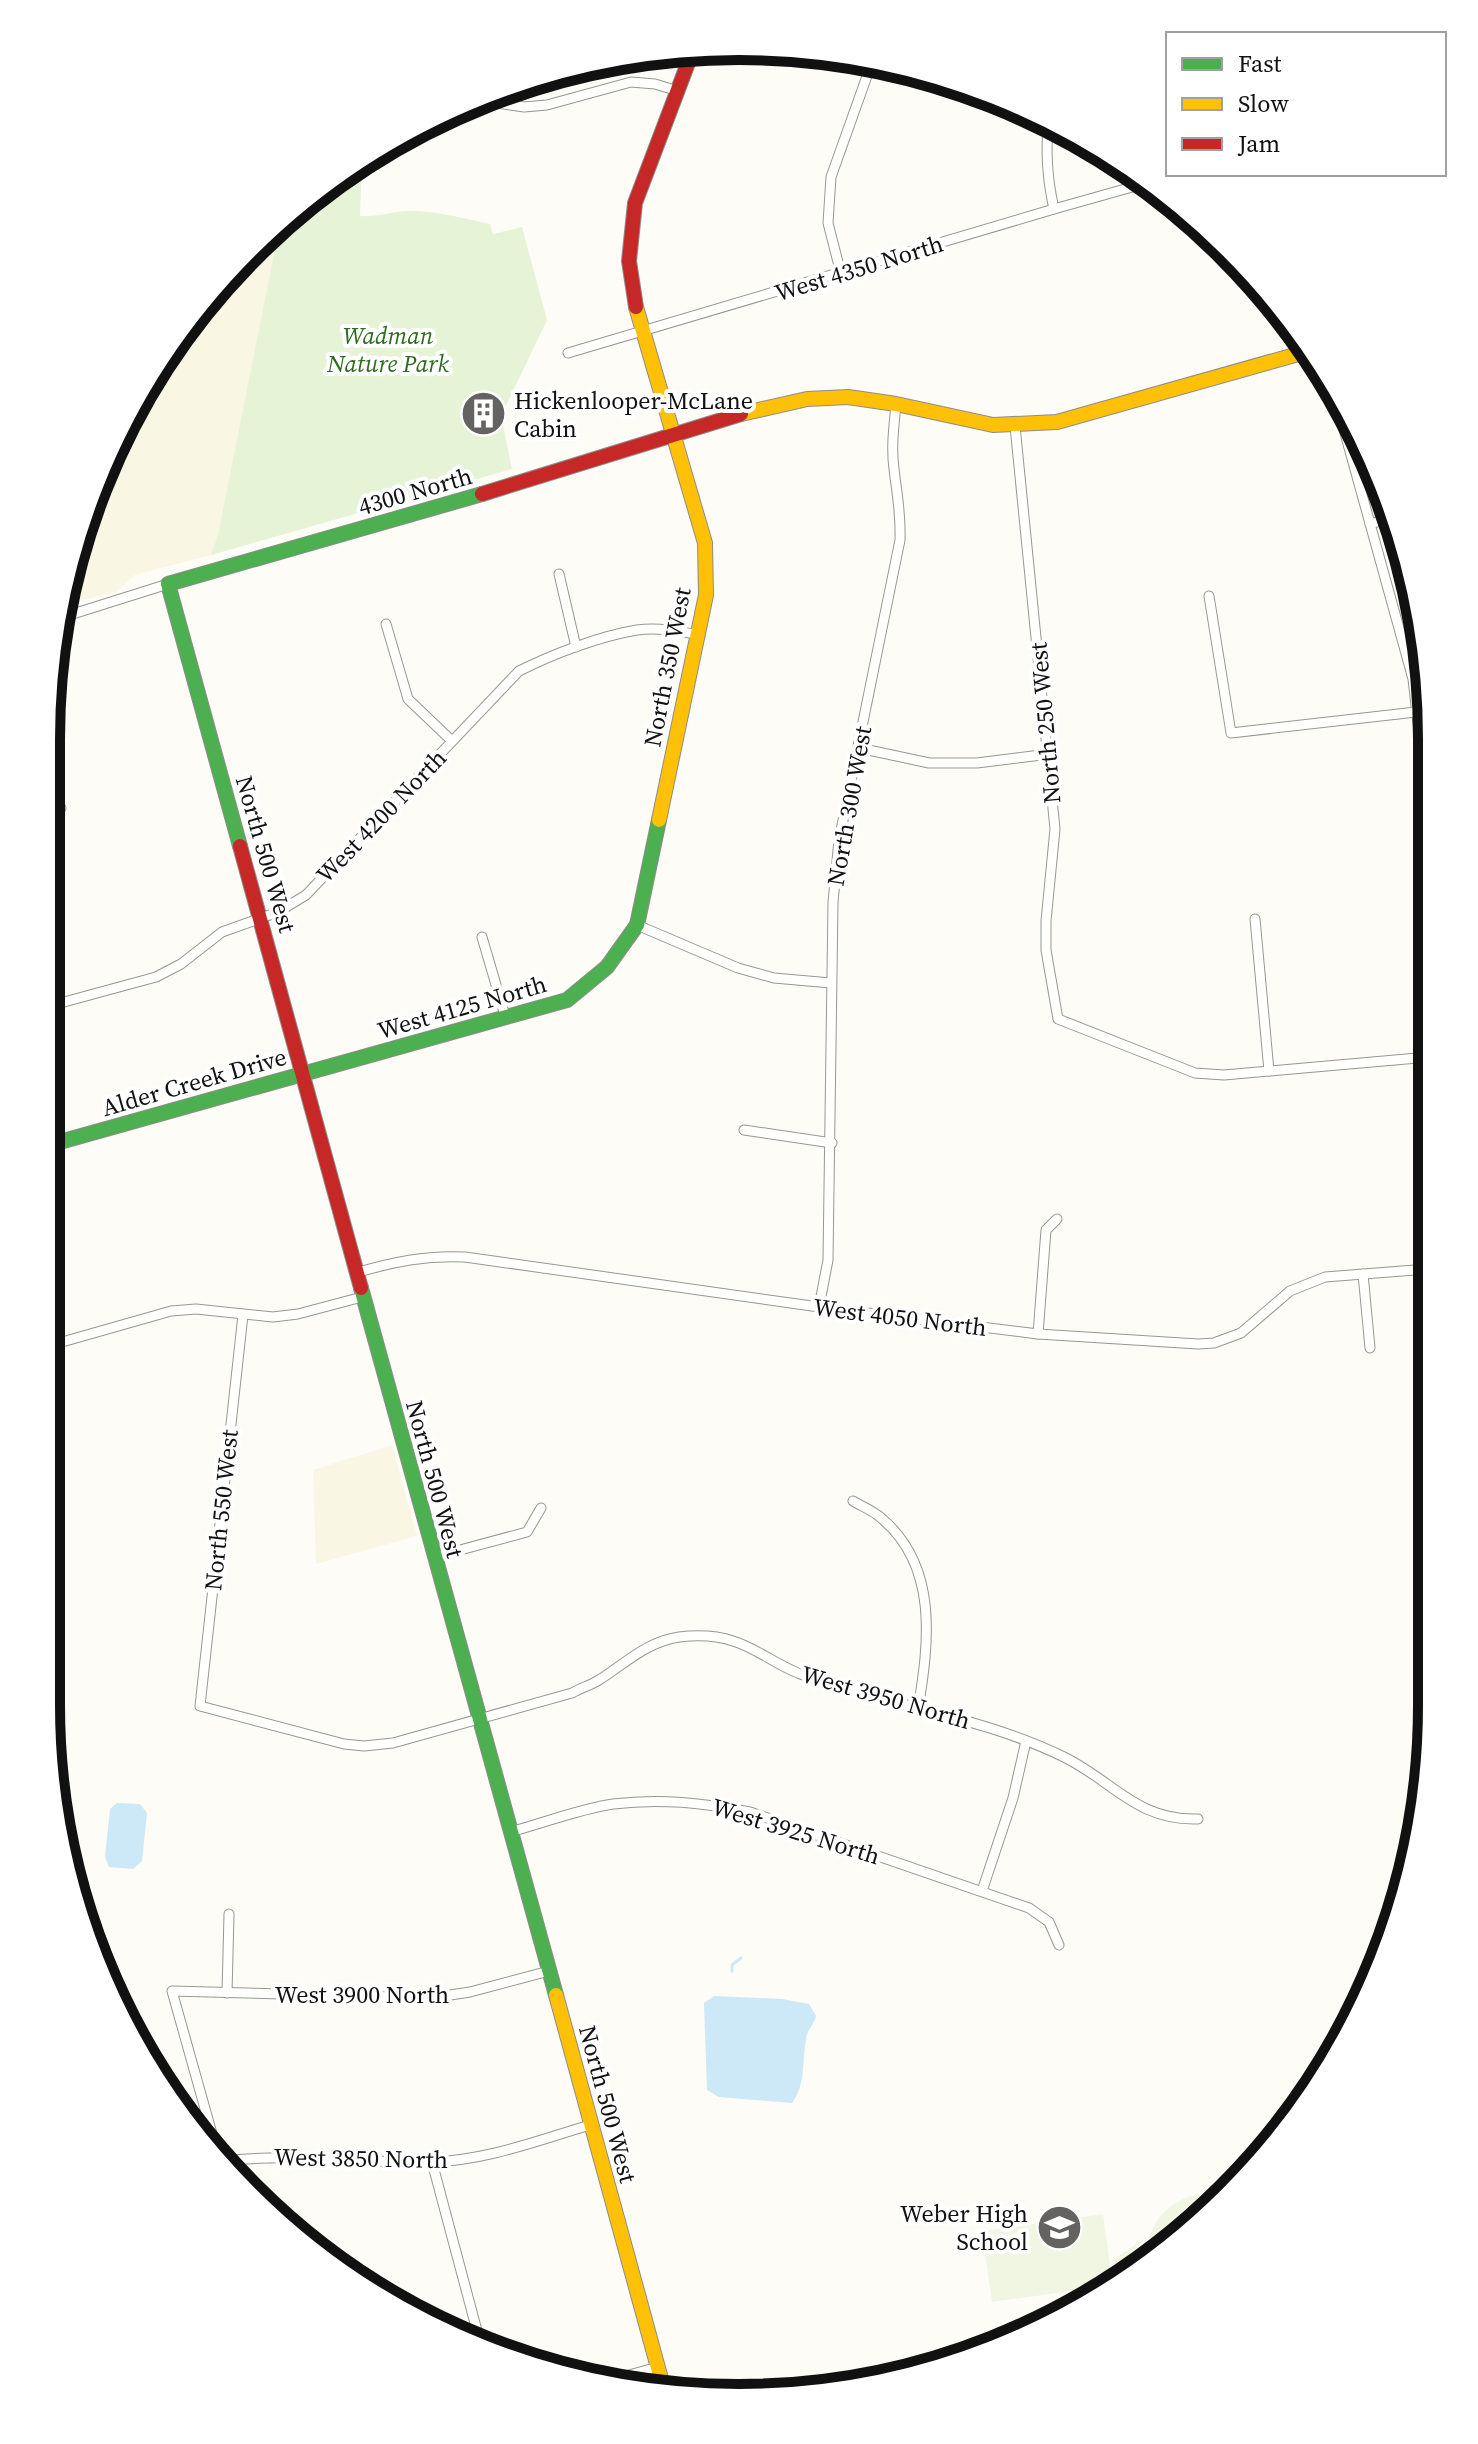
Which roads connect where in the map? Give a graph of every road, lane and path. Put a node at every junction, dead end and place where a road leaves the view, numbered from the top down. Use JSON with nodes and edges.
{"nodes":[{"id":1,"x":689,"y":62,"type":"edge"},
{"id":2,"x":868,"y":73,"type":"edge"},
{"id":3,"x":678,"y":91,"type":"junction"},
{"id":4,"x":501,"y":104,"type":"edge"},
{"id":5,"x":1048,"y":135,"type":"edge"},
{"id":6,"x":1134,"y":187,"type":"edge"},
{"id":7,"x":1054,"y":209,"type":"junction"},
{"id":8,"x":841,"y":274,"type":"junction"},
{"id":9,"x":643,"y":332,"type":"junction"},
{"id":10,"x":568,"y":353,"type":"dead end"},
{"id":11,"x":1298,"y":354,"type":"edge"},
{"id":12,"x":896,"y":404,"type":"junction"},
{"id":13,"x":1015,"y":426,"type":"junction"},
{"id":14,"x":1345,"y":433,"type":"edge"},
{"id":15,"x":673,"y":434,"type":"junction"},
{"id":16,"x":1382,"y":521,"type":"edge"},
{"id":17,"x":1370,"y":524,"type":"junction"},
{"id":18,"x":559,"y":574,"type":"dead end"},
{"id":19,"x":168,"y":584,"type":"junction"},
{"id":20,"x":1209,"y":596,"type":"dead end"},
{"id":21,"x":72,"y":614,"type":"edge"},
{"id":22,"x":386,"y":624,"type":"dead end"},
{"id":23,"x":699,"y":635,"type":"junction"},
{"id":24,"x":576,"y":647,"type":"junction"},
{"id":25,"x":1416,"y":712,"type":"junction"},
{"id":26,"x":1418,"y":726,"type":"edge"},
{"id":27,"x":452,"y":741,"type":"junction"},
{"id":28,"x":859,"y":748,"type":"junction"},
{"id":29,"x":1049,"y":754,"type":"junction"},
{"id":30,"x":261,"y":919,"type":"junction"},
{"id":31,"x":1255,"y":919,"type":"dead end"},
{"id":32,"x":637,"y":925,"type":"junction"},
{"id":33,"x":482,"y":937,"type":"dead end"},
{"id":34,"x":831,"y":983,"type":"junction"},
{"id":35,"x":60,"y":1003,"type":"edge"},
{"id":36,"x":506,"y":1019,"type":"junction"},
{"id":37,"x":1418,"y":1058,"type":"edge"},
{"id":38,"x":1269,"y":1071,"type":"junction"},
{"id":39,"x":304,"y":1074,"type":"junction"},
{"id":40,"x":744,"y":1130,"type":"dead end"},
{"id":41,"x":60,"y":1142,"type":"edge"},
{"id":42,"x":832,"y":1143,"type":"junction"},
{"id":43,"x":1057,"y":1219,"type":"dead end"},
{"id":44,"x":1418,"y":1270,"type":"edge"},
{"id":45,"x":355,"y":1273,"type":"junction"},
{"id":46,"x":1363,"y":1274,"type":"junction"},
{"id":47,"x":362,"y":1297,"type":"junction"},
{"id":48,"x":819,"y":1307,"type":"junction"},
{"id":49,"x":243,"y":1315,"type":"junction"},
{"id":50,"x":1038,"y":1334,"type":"junction"},
{"id":51,"x":60,"y":1343,"type":"edge"},
{"id":52,"x":1370,"y":1348,"type":"dead end"},
{"id":53,"x":853,"y":1501,"type":"dead end"},
{"id":54,"x":541,"y":1508,"type":"dead end"},
{"id":55,"x":434,"y":1557,"type":"junction"},
{"id":56,"x":200,"y":1706,"type":"joint"},
{"id":57,"x":918,"y":1709,"type":"junction"},
{"id":58,"x":479,"y":1720,"type":"junction"},
{"id":59,"x":1026,"y":1741,"type":"junction"},
{"id":60,"x":1198,"y":1819,"type":"dead end"},
{"id":61,"x":510,"y":1832,"type":"junction"},
{"id":62,"x":982,"y":1891,"type":"junction"},
{"id":63,"x":229,"y":1914,"type":"dead end"},
{"id":64,"x":1059,"y":1945,"type":"dead end"},
{"id":65,"x":549,"y":1971,"type":"junction"},
{"id":66,"x":227,"y":1993,"type":"junction"},
{"id":67,"x":590,"y":2125,"type":"junction"},
{"id":68,"x":212,"y":2132,"type":"edge"},
{"id":69,"x":235,"y":2159,"type":"edge"},
{"id":70,"x":432,"y":2162,"type":"junction"},
{"id":71,"x":477,"y":2331,"type":"edge"},
{"id":72,"x":658,"y":2367,"type":"junction"},
{"id":73,"x":630,"y":2375,"type":"edge"},
{"id":74,"x":661,"y":2379,"type":"edge"}],
"edges":[{"from":1,"to":3,"type":"street","name":"North 350 West"},
{"from":2,"to":8,"type":"street"},
{"from":3,"to":4,"type":"street"},
{"from":3,"to":9,"type":"street","name":"North 350 West"},
{"from":5,"to":7,"type":"street"},
{"from":6,"to":7,"type":"street","name":"West 4350 North"},
{"from":7,"to":8,"type":"street","name":"West 4350 North"},
{"from":8,"to":9,"type":"street","name":"West 4350 North"},
{"from":9,"to":10,"type":"street","name":"West 4350 North"},
{"from":9,"to":15,"type":"street","name":"North 350 West"},
{"from":11,"to":13,"type":"street","name":"4300 North"},
{"from":12,"to":13,"type":"street","name":"4300 North"},
{"from":12,"to":15,"type":"street","name":"4300 North"},
{"from":12,"to":28,"type":"street","name":"North 300 West"},
{"from":13,"to":29,"type":"street","name":"North 250 West"},
{"from":14,"to":17,"type":"street"},
{"from":15,"to":19,"type":"street","name":"4300 North"},
{"from":15,"to":23,"type":"street","name":"North 350 West"},
{"from":16,"to":17,"type":"street"},
{"from":17,"to":25,"type":"street"},
{"from":18,"to":24,"type":"street"},
{"from":19,"to":21,"type":"street"},
{"from":19,"to":30,"type":"street","name":"North 500 West"},
{"from":20,"to":25,"type":"street"},
{"from":22,"to":27,"type":"street"},
{"from":23,"to":24,"type":"street","name":"West 4200 North"},
{"from":23,"to":32,"type":"street","name":"North 350 West"},
{"from":24,"to":27,"type":"street","name":"West 4200 North"},
{"from":25,"to":26,"type":"street"},
{"from":27,"to":30,"type":"street","name":"West 4200 North"},
{"from":28,"to":29,"type":"street"},
{"from":28,"to":34,"type":"street","name":"North 300 West"},
{"from":29,"to":38,"type":"street","name":"North 250 West"},
{"from":30,"to":35,"type":"street","name":"West 4200 North"},
{"from":30,"to":39,"type":"street","name":"North 500 West"},
{"from":31,"to":38,"type":"street"},
{"from":32,"to":34,"type":"street"},
{"from":32,"to":36,"type":"street","name":"West 4125 North"},
{"from":33,"to":36,"type":"street"},
{"from":34,"to":42,"type":"street","name":"North 300 West"},
{"from":36,"to":39,"type":"street","name":"West 4125 North"},
{"from":37,"to":38,"type":"street"},
{"from":39,"to":41,"type":"street","name":"Alder Creek Drive"},
{"from":39,"to":45,"type":"street","name":"North 500 West"},
{"from":40,"to":42,"type":"street"},
{"from":42,"to":48,"type":"street","name":"North 300 West"},
{"from":43,"to":50,"type":"street"},
{"from":44,"to":46,"type":"street","name":"West 4050 North"},
{"from":45,"to":47,"type":"street","name":"North 500 West"},
{"from":45,"to":48,"type":"street","name":"West 4050 North"},
{"from":46,"to":50,"type":"street","name":"West 4050 North"},
{"from":46,"to":52,"type":"street"},
{"from":47,"to":49,"type":"street"},
{"from":47,"to":55,"type":"street","name":"North 500 West"},
{"from":48,"to":50,"type":"street","name":"West 4050 North"},
{"from":49,"to":51,"type":"street"},
{"from":49,"to":56,"type":"street","name":"North 550 West"},
{"from":53,"to":57,"type":"street"},
{"from":54,"to":55,"type":"street"},
{"from":55,"to":58,"type":"street","name":"North 500 West"},
{"from":56,"to":58,"type":"street","name":"West 3950 North"},
{"from":57,"to":58,"type":"street","name":"West 3950 North"},
{"from":57,"to":59,"type":"street","name":"West 3950 North"},
{"from":58,"to":61,"type":"street","name":"North 500 West"},
{"from":59,"to":60,"type":"street","name":"West 3950 North"},
{"from":59,"to":62,"type":"street"},
{"from":61,"to":62,"type":"street","name":"West 3925 North"},
{"from":61,"to":65,"type":"street","name":"North 500 West"},
{"from":62,"to":64,"type":"street","name":"West 3925 North"},
{"from":63,"to":66,"type":"street"},
{"from":65,"to":66,"type":"street","name":"West 3900 North"},
{"from":65,"to":67,"type":"street","name":"North 500 West"},
{"from":66,"to":68,"type":"street","name":"West 3900 North"},
{"from":67,"to":70,"type":"street","name":"West 3850 North"},
{"from":67,"to":72,"type":"street","name":"North 500 West"},
{"from":69,"to":70,"type":"street","name":"West 3850 North"},
{"from":70,"to":71,"type":"street"},
{"from":72,"to":73,"type":"street"},
{"from":72,"to":74,"type":"street","name":"North 500 West"}]}
